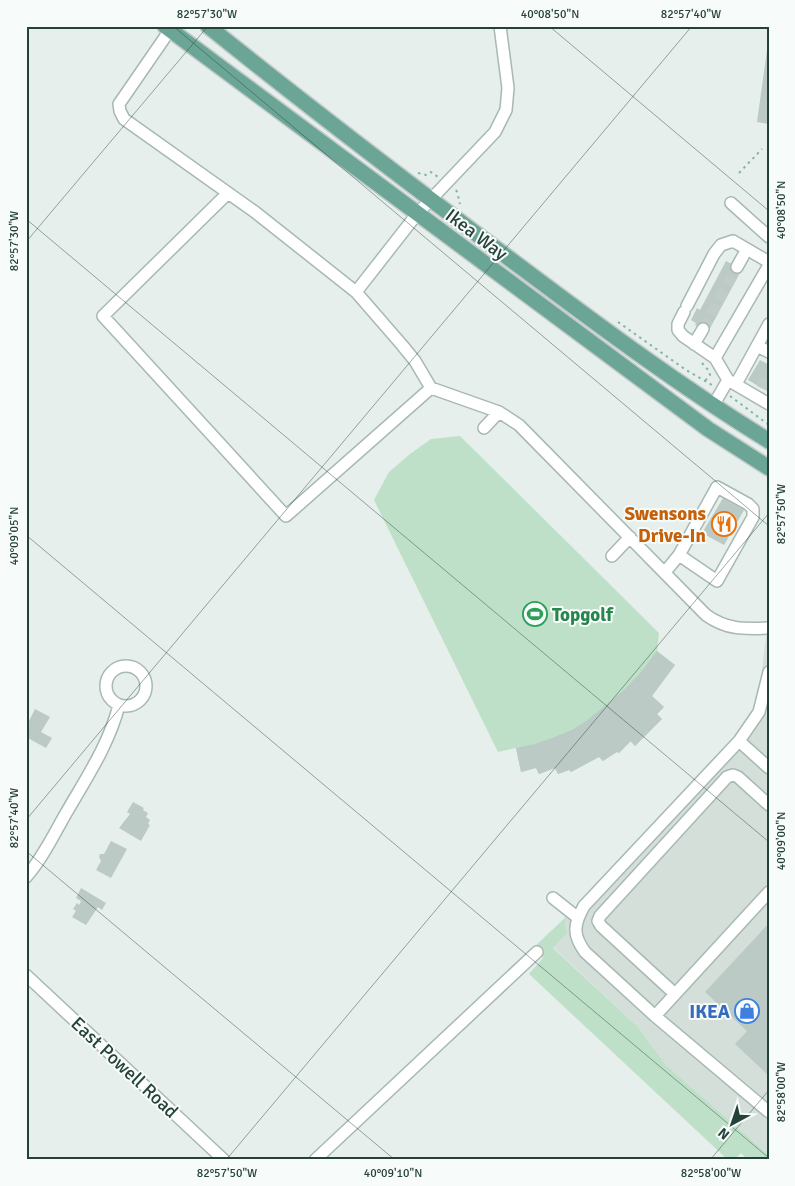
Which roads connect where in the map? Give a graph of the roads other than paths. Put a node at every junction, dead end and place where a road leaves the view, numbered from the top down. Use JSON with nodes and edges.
{"nodes":[{"id":1,"x":208,"y":26,"type":"edge"},
{"id":2,"x":500,"y":26,"type":"edge"},
{"id":3,"x":168,"y":28,"type":"edge"},
{"id":4,"x":228,"y":193,"type":"junction"},
{"id":5,"x":430,"y":200,"type":"junction"},
{"id":6,"x":731,"y":203,"type":"dead end"},
{"id":7,"x":417,"y":214,"type":"junction"},
{"id":8,"x":769,"y":238,"type":"edge"},
{"id":9,"x":747,"y":249,"type":"junction"},
{"id":10,"x":769,"y":264,"type":"edge"},
{"id":11,"x":737,"y":267,"type":"tunnel mouth"},
{"id":12,"x":356,"y":292,"type":"junction"},
{"id":13,"x":769,"y":324,"type":"edge"},
{"id":14,"x":703,"y":330,"type":"tunnel mouth"},
{"id":15,"x":694,"y":344,"type":"junction"},
{"id":16,"x":757,"y":346,"type":"junction"},
{"id":17,"x":769,"y":352,"type":"edge"},
{"id":18,"x":710,"y":355,"type":"junction"},
{"id":19,"x":732,"y":382,"type":"junction"},
{"id":20,"x":431,"y":388,"type":"junction"},
{"id":21,"x":769,"y":404,"type":"edge"},
{"id":22,"x":713,"y":406,"type":"junction"},
{"id":23,"x":498,"y":412,"type":"junction"},
{"id":24,"x":484,"y":428,"type":"dead end"},
{"id":25,"x":769,"y":441,"type":"edge"},
{"id":26,"x":769,"y":468,"type":"edge"},
{"id":27,"x":630,"y":537,"type":"junction"},
{"id":28,"x":680,"y":555,"type":"junction"},
{"id":29,"x":612,"y":556,"type":"dead end"},
{"id":30,"x":665,"y":572,"type":"junction"},
{"id":31,"x":769,"y":628,"type":"edge"},
{"id":32,"x":769,"y":672,"type":"edge"},
{"id":33,"x":119,"y":705,"type":"dead end"},
{"id":34,"x":739,"y":740,"type":"junction"},
{"id":35,"x":769,"y":768,"type":"edge"},
{"id":36,"x":769,"y":805,"type":"edge"},
{"id":37,"x":26,"y":877,"type":"edge"},
{"id":38,"x":769,"y":892,"type":"edge"},
{"id":39,"x":553,"y":898,"type":"dead end"},
{"id":40,"x":577,"y":917,"type":"junction"},
{"id":41,"x":537,"y":952,"type":"dead end"},
{"id":42,"x":26,"y":975,"type":"edge"},
{"id":43,"x":675,"y":994,"type":"junction"},
{"id":44,"x":655,"y":1016,"type":"junction"},
{"id":45,"x":769,"y":1112,"type":"edge"},
{"id":46,"x":224,"y":1160,"type":"edge"},
{"id":47,"x":315,"y":1160,"type":"edge"}],
"edges":[{"from":1,"to":5,"type":"main road","name":"Ikea Way"},
{"from":2,"to":5,"type":"street"},
{"from":3,"to":4,"type":"street"},
{"from":3,"to":7,"type":"main road","name":"Ikea Way"},
{"from":4,"to":12,"type":"street"},
{"from":4,"to":20,"type":"street"},
{"from":5,"to":7,"type":"street"},
{"from":5,"to":22,"type":"main road","name":"Ikea Way"},
{"from":6,"to":8,"type":"street"},
{"from":7,"to":12,"type":"street"},
{"from":7,"to":26,"type":"main road","name":"Ikea Way"},
{"from":9,"to":10,"type":"street"},
{"from":9,"to":11,"type":"street"},
{"from":9,"to":15,"type":"street"},
{"from":10,"to":18,"type":"street"},
{"from":12,"to":20,"type":"street"},
{"from":13,"to":16,"type":"street"},
{"from":14,"to":15,"type":"street"},
{"from":15,"to":18,"type":"street"},
{"from":16,"to":17,"type":"street"},
{"from":16,"to":19,"type":"street"},
{"from":18,"to":19,"type":"street"},
{"from":19,"to":21,"type":"street"},
{"from":19,"to":22,"type":"street"},
{"from":20,"to":23,"type":"street"},
{"from":22,"to":25,"type":"main road","name":"Ikea Way"},
{"from":23,"to":24,"type":"street"},
{"from":23,"to":27,"type":"street"},
{"from":27,"to":29,"type":"street"},
{"from":27,"to":30,"type":"street"},
{"from":28,"to":28,"type":"street"},
{"from":28,"to":30,"type":"street"},
{"from":30,"to":31,"type":"street"},
{"from":32,"to":34,"type":"street"},
{"from":33,"to":37,"type":"street"},
{"from":34,"to":35,"type":"street"},
{"from":34,"to":40,"type":"street"},
{"from":36,"to":43,"type":"street"},
{"from":38,"to":43,"type":"street"},
{"from":39,"to":40,"type":"street"},
{"from":40,"to":44,"type":"street"},
{"from":41,"to":47,"type":"street"},
{"from":42,"to":46,"type":"street","name":"East Powell Road"},
{"from":43,"to":44,"type":"street"},
{"from":44,"to":45,"type":"street"}]}
